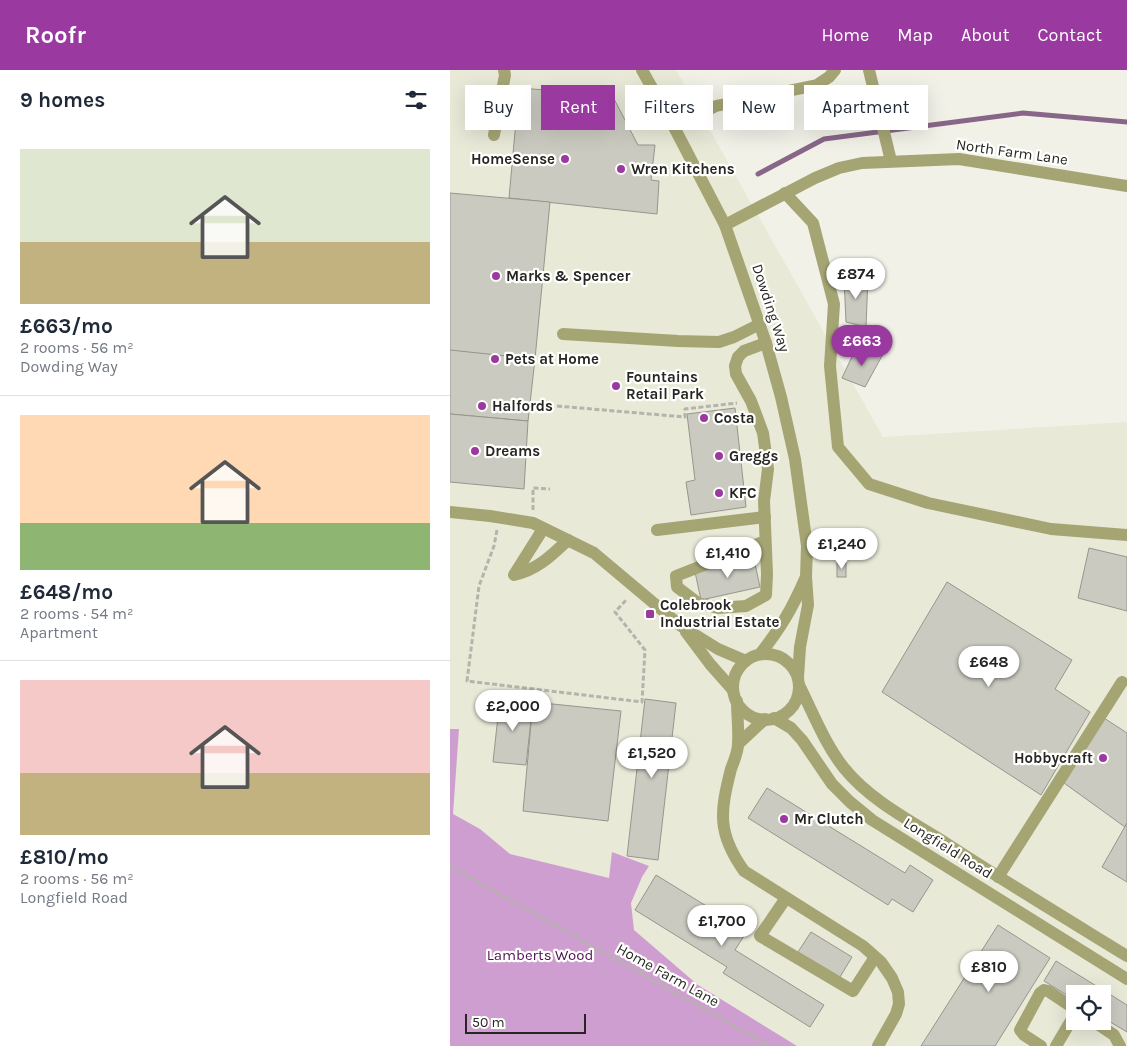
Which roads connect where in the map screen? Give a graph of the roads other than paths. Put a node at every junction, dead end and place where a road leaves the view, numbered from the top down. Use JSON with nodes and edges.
{"nodes":[{"id":1,"x":504,"y":70,"type":"edge"},
{"id":2,"x":642,"y":70,"type":"edge"},
{"id":3,"x":834,"y":70,"type":"edge"},
{"id":4,"x":869,"y":70,"type":"edge"},
{"id":5,"x":650,"y":85,"type":"edge"},
{"id":6,"x":713,"y":108,"type":"edge"},
{"id":7,"x":676,"y":130,"type":"edge"},
{"id":8,"x":494,"y":135,"type":"dead end"},
{"id":9,"x":891,"y":161,"type":"junction"},
{"id":10,"x":1127,"y":186,"type":"edge"},
{"id":11,"x":785,"y":193,"type":"junction"},
{"id":12,"x":725,"y":225,"type":"junction"},
{"id":13,"x":760,"y":324,"type":"junction"},
{"id":14,"x":563,"y":334,"type":"dead end"},
{"id":15,"x":766,"y":343,"type":"junction"},
{"id":16,"x":450,"y":512,"type":"edge"},
{"id":17,"x":765,"y":517,"type":"junction"},
{"id":18,"x":538,"y":526,"type":"junction"},
{"id":19,"x":657,"y":530,"type":"dead end"},
{"id":20,"x":1127,"y":535,"type":"edge"},
{"id":21,"x":568,"y":540,"type":"junction"},
{"id":22,"x":765,"y":541,"type":"junction"},
{"id":23,"x":806,"y":577,"type":"junction"},
{"id":24,"x":681,"y":626,"type":"junction"},
{"id":25,"x":760,"y":654,"type":"junction"},
{"id":26,"x":746,"y":661,"type":"junction"},
{"id":27,"x":798,"y":681,"type":"junction"},
{"id":28,"x":1122,"y":682,"type":"dead end"},
{"id":29,"x":735,"y":696,"type":"junction"},
{"id":30,"x":770,"y":719,"type":"junction"},
{"id":31,"x":738,"y":744,"type":"junction"},
{"id":32,"x":998,"y":877,"type":"junction"},
{"id":33,"x":786,"y":898,"type":"junction"},
{"id":34,"x":1127,"y":956,"type":"edge"},
{"id":35,"x":875,"y":957,"type":"junction"},
{"id":36,"x":1127,"y":979,"type":"edge"},
{"id":37,"x":1066,"y":1003,"type":"edge"},
{"id":38,"x":1066,"y":1029,"type":"edge"},
{"id":39,"x":1106,"y":1030,"type":"edge"},
{"id":40,"x":878,"y":1046,"type":"edge"},
{"id":41,"x":1041,"y":1046,"type":"edge"},
{"id":42,"x":1056,"y":1046,"type":"edge"},
{"id":43,"x":1120,"y":1046,"type":"edge"}],
"edges":[{"from":1,"to":8,"type":"street"},
{"from":2,"to":5,"type":"street","name":"Dowding Way"},
{"from":3,"to":6,"type":"street"},
{"from":4,"to":9,"type":"street"},
{"from":7,"to":12,"type":"street","name":"Dowding Way"},
{"from":9,"to":10,"type":"street","name":"North Farm Lane"},
{"from":9,"to":11,"type":"street","name":"North Farm Lane"},
{"from":11,"to":12,"type":"street","name":"North Farm Lane"},
{"from":11,"to":20,"type":"street"},
{"from":12,"to":13,"type":"street","name":"Dowding Way"},
{"from":13,"to":14,"type":"street"},
{"from":13,"to":15,"type":"street","name":"Dowding Way"},
{"from":15,"to":17,"type":"street"},
{"from":15,"to":23,"type":"street","name":"Dowding Way"},
{"from":16,"to":18,"type":"street"},
{"from":17,"to":19,"type":"street"},
{"from":17,"to":22,"type":"street"},
{"from":18,"to":21,"type":"street"},
{"from":18,"to":21,"type":"street"},
{"from":21,"to":24,"type":"street"},
{"from":22,"to":22,"type":"street"},
{"from":23,"to":25,"type":"street","name":"Dowding Way"},
{"from":23,"to":27,"type":"street","name":"Dowding Way"},
{"from":24,"to":26,"type":"street"},
{"from":24,"to":29,"type":"street"},
{"from":25,"to":26,"type":"street"},
{"from":25,"to":27,"type":"street"},
{"from":26,"to":29,"type":"street"},
{"from":27,"to":30,"type":"street"},
{"from":27,"to":32,"type":"street","name":"Longfield Road"},
{"from":28,"to":32,"type":"street"},
{"from":29,"to":30,"type":"street"},
{"from":29,"to":31,"type":"street"},
{"from":30,"to":31,"type":"street"},
{"from":30,"to":36,"type":"street","name":"Longfield Road"},
{"from":31,"to":33,"type":"street"},
{"from":32,"to":34,"type":"street","name":"Longfield Road"},
{"from":33,"to":35,"type":"street"},
{"from":33,"to":35,"type":"street"},
{"from":35,"to":40,"type":"street"},
{"from":37,"to":41,"type":"street"},
{"from":38,"to":42,"type":"street"},
{"from":39,"to":43,"type":"street"}]}
